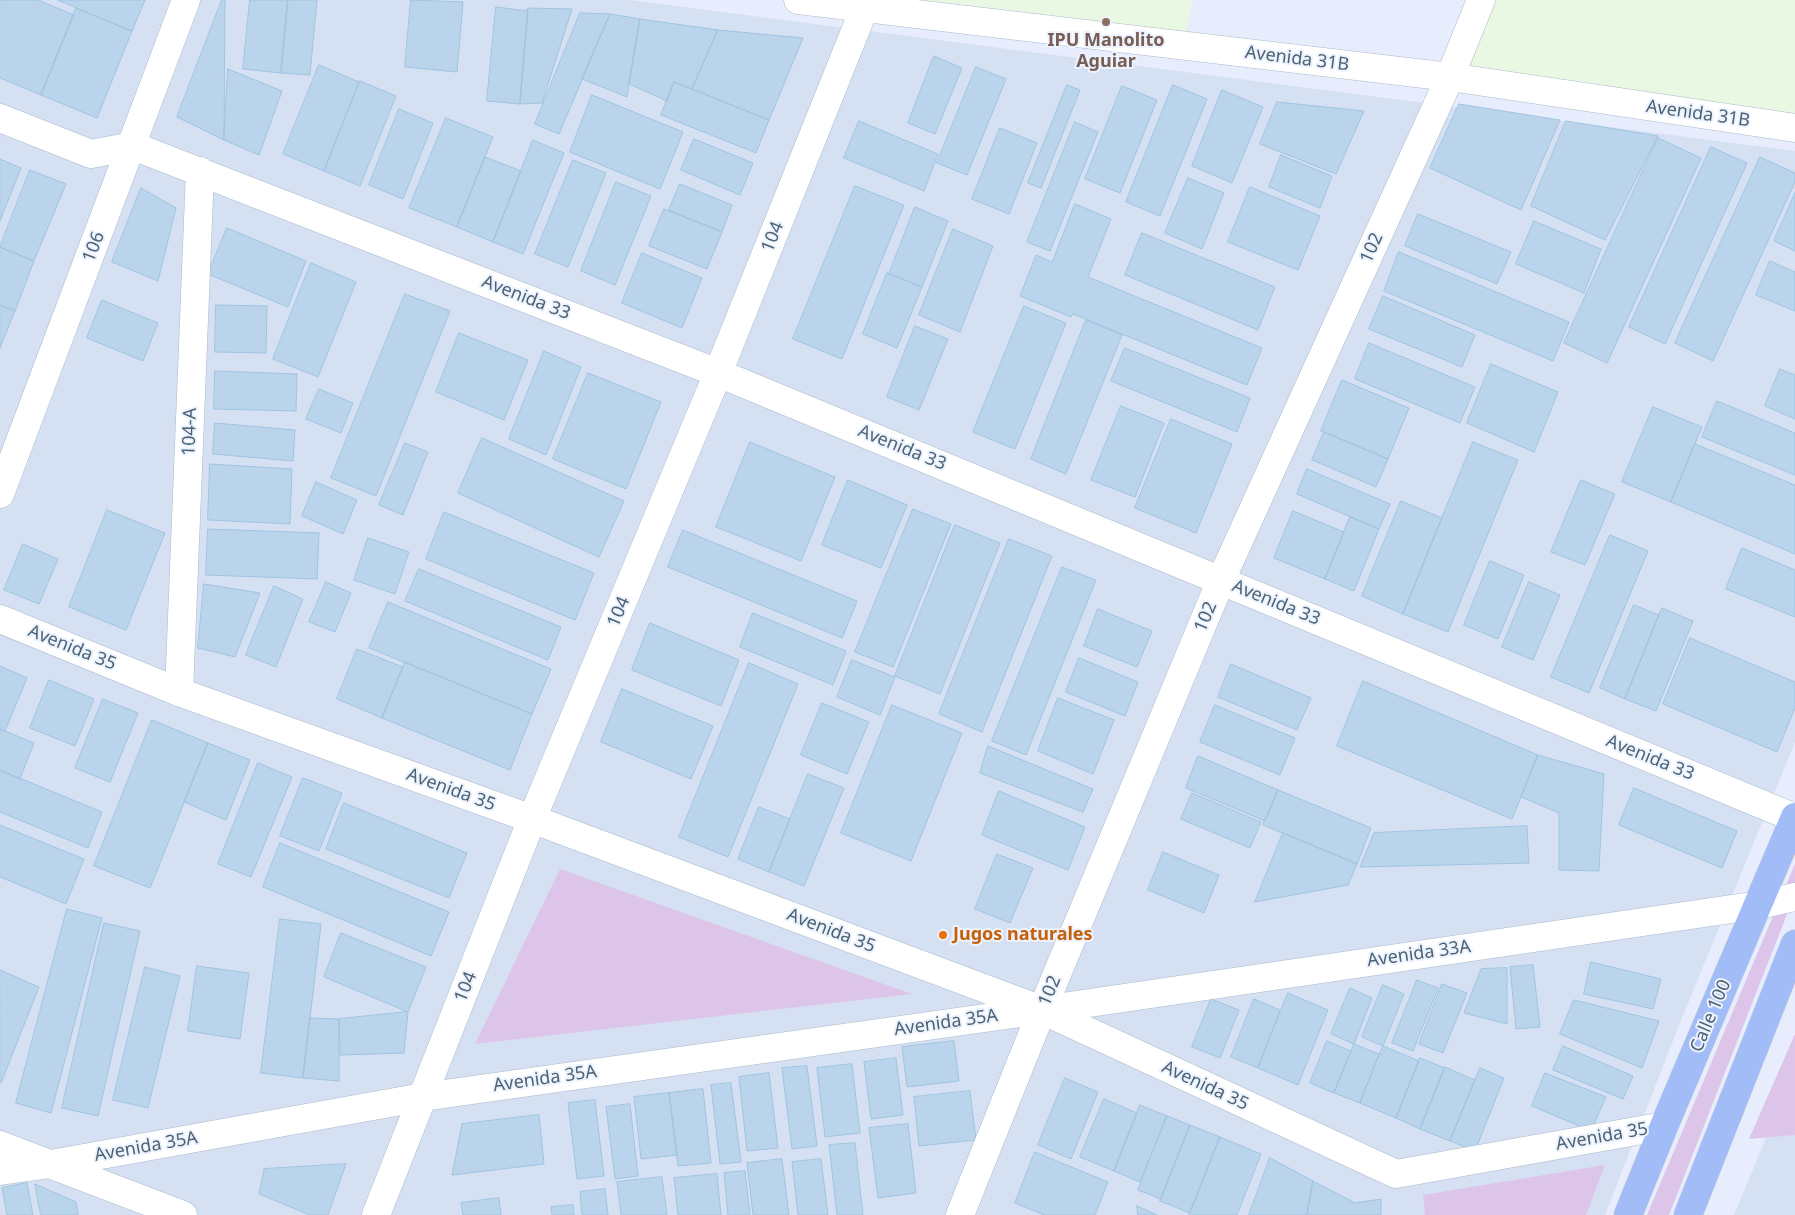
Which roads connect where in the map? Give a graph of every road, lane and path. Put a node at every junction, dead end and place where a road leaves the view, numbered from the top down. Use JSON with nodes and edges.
{"nodes":[{"id":1,"x":186,"y":0,"type":"edge"},
{"id":2,"x":798,"y":0,"type":"edge"},
{"id":3,"x":1481,"y":0,"type":"edge"},
{"id":4,"x":864,"y":9,"type":"junction"},
{"id":5,"x":1450,"y":77,"type":"junction"},
{"id":6,"x":0,"y":118,"type":"edge"},
{"id":7,"x":1795,"y":128,"type":"edge"},
{"id":8,"x":132,"y":146,"type":"junction"},
{"id":9,"x":200,"y":171,"type":"junction"},
{"id":10,"x":718,"y":373,"type":"junction"},
{"id":11,"x":0,"y":494,"type":"edge"},
{"id":12,"x":1221,"y":580,"type":"junction"},
{"id":13,"x":0,"y":619,"type":"edge"},
{"id":14,"x":179,"y":692,"type":"junction"},
{"id":15,"x":1795,"y":817,"type":"edge"},
{"id":16,"x":532,"y":819,"type":"junction"},
{"id":17,"x":1795,"y":897,"type":"edge"},
{"id":18,"x":1758,"y":905,"type":"junction"},
{"id":19,"x":1795,"y":944,"type":"edge"},
{"id":20,"x":1042,"y":1010,"type":"junction"},
{"id":21,"x":423,"y":1097,"type":"junction"},
{"id":22,"x":1664,"y":1126,"type":"junction"},
{"id":23,"x":0,"y":1145,"type":"edge"},
{"id":24,"x":51,"y":1164,"type":"junction"},
{"id":25,"x":0,"y":1171,"type":"edge"},
{"id":26,"x":183,"y":1215,"type":"edge"},
{"id":27,"x":376,"y":1215,"type":"edge"},
{"id":28,"x":960,"y":1215,"type":"edge"},
{"id":29,"x":1628,"y":1215,"type":"edge"},
{"id":30,"x":1688,"y":1215,"type":"edge"}],
"edges":[{"from":1,"to":8,"type":"street","name":"106"},
{"from":2,"to":4,"type":"street","name":"Avenida 31B"},
{"from":3,"to":5,"type":"street","name":"102"},
{"from":4,"to":5,"type":"street","name":"Avenida 31B"},
{"from":4,"to":10,"type":"street","name":"104"},
{"from":5,"to":7,"type":"street","name":"Avenida 31B"},
{"from":5,"to":12,"type":"street","name":"102"},
{"from":6,"to":8,"type":"street"},
{"from":8,"to":9,"type":"street","name":"Avenida 33"},
{"from":8,"to":11,"type":"street","name":"106"},
{"from":9,"to":10,"type":"street","name":"Avenida 33"},
{"from":9,"to":14,"type":"street","name":"104-A"},
{"from":10,"to":12,"type":"street","name":"Avenida 33"},
{"from":10,"to":16,"type":"street","name":"104"},
{"from":12,"to":15,"type":"street","name":"Avenida 33"},
{"from":12,"to":20,"type":"street","name":"102"},
{"from":13,"to":14,"type":"street","name":"Avenida 35"},
{"from":14,"to":16,"type":"street","name":"Avenida 35"},
{"from":15,"to":18,"type":"main road","name":"Calle 100"},
{"from":16,"to":20,"type":"street","name":"Avenida 35"},
{"from":16,"to":21,"type":"street","name":"104"},
{"from":17,"to":18,"type":"street","name":"Avenida 33A"},
{"from":18,"to":20,"type":"street","name":"Avenida 33A"},
{"from":18,"to":22,"type":"main road","name":"Calle 100"},
{"from":19,"to":30,"type":"main road"},
{"from":20,"to":21,"type":"street","name":"Avenida 35A"},
{"from":20,"to":22,"type":"street","name":"Avenida 35"},
{"from":20,"to":28,"type":"street","name":"102"},
{"from":21,"to":24,"type":"street","name":"Avenida 35A"},
{"from":21,"to":27,"type":"street","name":"104"},
{"from":22,"to":29,"type":"main road","name":"Calle 100"},
{"from":23,"to":24,"type":"street"},
{"from":24,"to":25,"type":"street","name":"Avenida 35A"},
{"from":24,"to":26,"type":"street"}]}
